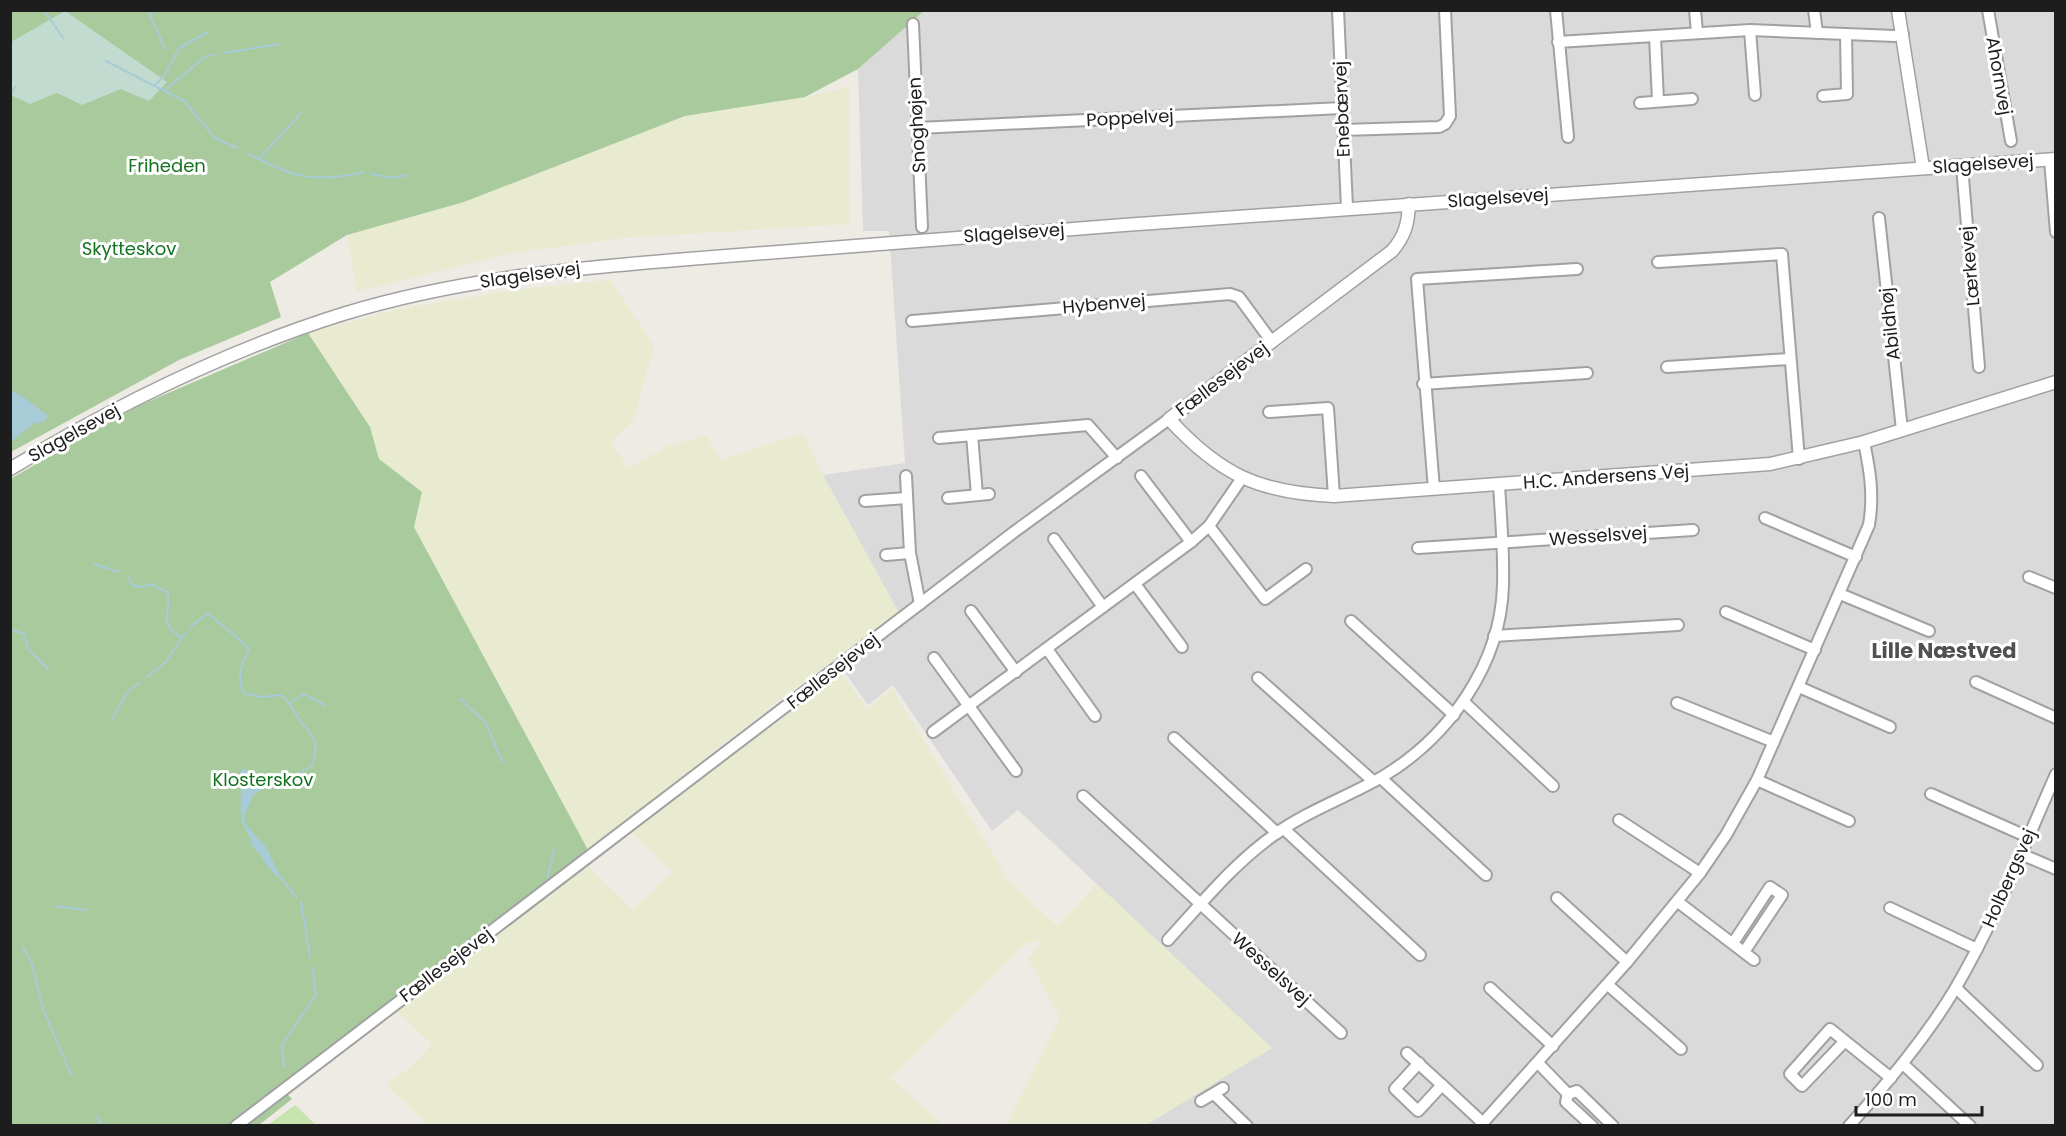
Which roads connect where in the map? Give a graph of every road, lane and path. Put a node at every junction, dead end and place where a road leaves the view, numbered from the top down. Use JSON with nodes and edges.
{"nodes":[{"id":1,"x":1338,"y":10,"type":"edge"},
{"id":2,"x":1445,"y":10,"type":"edge"},
{"id":3,"x":1556,"y":10,"type":"edge"},
{"id":4,"x":1695,"y":10,"type":"edge"},
{"id":5,"x":1814,"y":10,"type":"edge"},
{"id":6,"x":1899,"y":10,"type":"edge"},
{"id":7,"x":1988,"y":10,"type":"edge"},
{"id":8,"x":913,"y":24,"type":"dead end"},
{"id":9,"x":1750,"y":30,"type":"junction"},
{"id":10,"x":1697,"y":32,"type":"junction"},
{"id":11,"x":1817,"y":33,"type":"junction"},
{"id":12,"x":1846,"y":34,"type":"junction"},
{"id":13,"x":1903,"y":34,"type":"junction"},
{"id":14,"x":1655,"y":36,"type":"junction"},
{"id":15,"x":1558,"y":42,"type":"junction"},
{"id":16,"x":1755,"y":95,"type":"dead end"},
{"id":17,"x":1823,"y":96,"type":"dead end"},
{"id":18,"x":1692,"y":99,"type":"dead end"},
{"id":19,"x":1658,"y":101,"type":"junction"},
{"id":20,"x":1640,"y":103,"type":"dead end"},
{"id":21,"x":1342,"y":108,"type":"junction"},
{"id":22,"x":918,"y":128,"type":"junction"},
{"id":23,"x":1343,"y":130,"type":"junction"},
{"id":24,"x":1568,"y":137,"type":"dead end"},
{"id":25,"x":2011,"y":141,"type":"dead end"},
{"id":26,"x":2053,"y":160,"type":"edge"},
{"id":27,"x":1962,"y":166,"type":"junction"},
{"id":28,"x":1923,"y":168,"type":"junction"},
{"id":29,"x":1409,"y":204,"type":"junction"},
{"id":30,"x":1347,"y":208,"type":"junction"},
{"id":31,"x":1879,"y":218,"type":"dead end"},
{"id":32,"x":922,"y":227,"type":"dead end"},
{"id":33,"x":2055,"y":232,"type":"edge"},
{"id":34,"x":1658,"y":262,"type":"dead end"},
{"id":35,"x":1576,"y":269,"type":"dead end"},
{"id":36,"x":912,"y":321,"type":"dead end"},
{"id":37,"x":1272,"y":342,"type":"junction"},
{"id":38,"x":1789,"y":359,"type":"junction"},
{"id":39,"x":1667,"y":367,"type":"dead end"},
{"id":40,"x":1979,"y":367,"type":"dead end"},
{"id":41,"x":1587,"y":374,"type":"dead end"},
{"id":42,"x":2055,"y":382,"type":"edge"},
{"id":43,"x":1423,"y":384,"type":"junction"},
{"id":44,"x":1269,"y":412,"type":"dead end"},
{"id":45,"x":1169,"y":419,"type":"junction"},
{"id":46,"x":1902,"y":430,"type":"junction"},
{"id":47,"x":972,"y":435,"type":"junction"},
{"id":48,"x":939,"y":438,"type":"dead end"},
{"id":49,"x":1864,"y":442,"type":"junction"},
{"id":50,"x":1117,"y":458,"type":"junction"},
{"id":51,"x":1799,"y":459,"type":"junction"},
{"id":52,"x":10,"y":469,"type":"edge"},
{"id":53,"x":906,"y":476,"type":"dead end"},
{"id":54,"x":1141,"y":476,"type":"dead end"},
{"id":55,"x":1242,"y":478,"type":"junction"},
{"id":56,"x":1498,"y":485,"type":"junction"},
{"id":57,"x":1434,"y":489,"type":"junction"},
{"id":58,"x":989,"y":494,"type":"dead end"},
{"id":59,"x":977,"y":495,"type":"junction"},
{"id":60,"x":1334,"y":496,"type":"junction"},
{"id":61,"x":908,"y":498,"type":"junction"},
{"id":62,"x":948,"y":498,"type":"dead end"},
{"id":63,"x":865,"y":501,"type":"dead end"},
{"id":64,"x":1765,"y":518,"type":"dead end"},
{"id":65,"x":1209,"y":526,"type":"junction"},
{"id":66,"x":1693,"y":530,"type":"dead end"},
{"id":67,"x":1054,"y":539,"type":"dead end"},
{"id":68,"x":1191,"y":542,"type":"junction"},
{"id":69,"x":1503,"y":543,"type":"junction"},
{"id":70,"x":1418,"y":548,"type":"dead end"},
{"id":71,"x":910,"y":553,"type":"junction"},
{"id":72,"x":886,"y":555,"type":"dead end"},
{"id":73,"x":1856,"y":557,"type":"junction"},
{"id":74,"x":1306,"y":569,"type":"dead end"},
{"id":75,"x":2030,"y":577,"type":"dead end"},
{"id":76,"x":1135,"y":584,"type":"junction"},
{"id":77,"x":2055,"y":588,"type":"edge"},
{"id":78,"x":1840,"y":594,"type":"junction"},
{"id":79,"x":920,"y":604,"type":"junction"},
{"id":80,"x":1103,"y":607,"type":"junction"},
{"id":81,"x":971,"y":611,"type":"dead end"},
{"id":82,"x":1726,"y":612,"type":"dead end"},
{"id":83,"x":1351,"y":621,"type":"dead end"},
{"id":84,"x":1678,"y":626,"type":"dead end"},
{"id":85,"x":1929,"y":631,"type":"dead end"},
{"id":86,"x":1494,"y":636,"type":"junction"},
{"id":87,"x":1182,"y":647,"type":"dead end"},
{"id":88,"x":1047,"y":649,"type":"junction"},
{"id":89,"x":1815,"y":650,"type":"junction"},
{"id":90,"x":934,"y":658,"type":"dead end"},
{"id":91,"x":1016,"y":672,"type":"junction"},
{"id":92,"x":1258,"y":678,"type":"dead end"},
{"id":93,"x":1976,"y":682,"type":"dead end"},
{"id":94,"x":1799,"y":687,"type":"junction"},
{"id":95,"x":1464,"y":702,"type":"junction"},
{"id":96,"x":1677,"y":703,"type":"dead end"},
{"id":97,"x":969,"y":706,"type":"junction"},
{"id":98,"x":1454,"y":715,"type":"junction"},
{"id":99,"x":1095,"y":716,"type":"dead end"},
{"id":100,"x":2055,"y":718,"type":"edge"},
{"id":101,"x":1890,"y":727,"type":"dead end"},
{"id":102,"x":933,"y":732,"type":"dead end"},
{"id":103,"x":1174,"y":738,"type":"dead end"},
{"id":104,"x":1774,"y":742,"type":"junction"},
{"id":105,"x":1016,"y":771,"type":"dead end"},
{"id":106,"x":2055,"y":774,"type":"edge"},
{"id":107,"x":1377,"y":779,"type":"junction"},
{"id":108,"x":1757,"y":780,"type":"junction"},
{"id":109,"x":1553,"y":786,"type":"dead end"},
{"id":110,"x":1931,"y":794,"type":"dead end"},
{"id":111,"x":1083,"y":796,"type":"dead end"},
{"id":112,"x":1619,"y":820,"type":"dead end"},
{"id":113,"x":1849,"y":820,"type":"dead end"},
{"id":114,"x":1280,"y":831,"type":"junction"},
{"id":115,"x":2028,"y":837,"type":"junction"},
{"id":116,"x":2021,"y":854,"type":"junction"},
{"id":117,"x":2055,"y":869,"type":"edge"},
{"id":118,"x":1700,"y":873,"type":"junction"},
{"id":119,"x":1486,"y":875,"type":"dead end"},
{"id":120,"x":1557,"y":898,"type":"dead end"},
{"id":121,"x":1678,"y":902,"type":"junction"},
{"id":122,"x":1201,"y":904,"type":"junction"},
{"id":123,"x":1890,"y":908,"type":"dead end"},
{"id":124,"x":1168,"y":940,"type":"dead end"},
{"id":125,"x":1733,"y":943,"type":"junction"},
{"id":126,"x":1977,"y":949,"type":"junction"},
{"id":127,"x":1744,"y":952,"type":"junction"},
{"id":128,"x":1420,"y":955,"type":"dead end"},
{"id":129,"x":1754,"y":960,"type":"dead end"},
{"id":130,"x":1627,"y":962,"type":"junction"},
{"id":131,"x":1608,"y":985,"type":"junction"},
{"id":132,"x":1490,"y":988,"type":"dead end"},
{"id":133,"x":1956,"y":988,"type":"junction"},
{"id":134,"x":1341,"y":1033,"type":"dead end"},
{"id":135,"x":1845,"y":1041,"type":"junction"},
{"id":136,"x":1553,"y":1046,"type":"junction"},
{"id":137,"x":1680,"y":1049,"type":"dead end"},
{"id":138,"x":1407,"y":1053,"type":"dead end"},
{"id":139,"x":1419,"y":1063,"type":"junction"},
{"id":140,"x":1538,"y":1063,"type":"junction"},
{"id":141,"x":1903,"y":1064,"type":"junction"},
{"id":142,"x":2037,"y":1065,"type":"dead end"},
{"id":143,"x":1891,"y":1078,"type":"junction"},
{"id":144,"x":1442,"y":1085,"type":"junction"},
{"id":145,"x":1568,"y":1094,"type":"junction"},
{"id":146,"x":1201,"y":1101,"type":"dead end"},
{"id":147,"x":1482,"y":1124,"type":"edge"},
{"id":148,"x":236,"y":1125,"type":"edge"},
{"id":149,"x":1247,"y":1125,"type":"edge"},
{"id":150,"x":1592,"y":1125,"type":"edge"},
{"id":151,"x":1613,"y":1125,"type":"edge"},
{"id":152,"x":1849,"y":1125,"type":"edge"},
{"id":153,"x":1970,"y":1125,"type":"edge"}],
"edges":[{"from":1,"to":21,"type":"street","name":"Enebærvej"},
{"from":2,"to":23,"type":"street"},
{"from":3,"to":15,"type":"street"},
{"from":4,"to":10,"type":"street"},
{"from":5,"to":11,"type":"street"},
{"from":6,"to":13,"type":"street"},
{"from":7,"to":25,"type":"street","name":"Ahornvej"},
{"from":8,"to":22,"type":"street","name":"Snoghøjen"},
{"from":9,"to":10,"type":"street"},
{"from":9,"to":11,"type":"street"},
{"from":9,"to":16,"type":"street"},
{"from":10,"to":14,"type":"street"},
{"from":11,"to":12,"type":"street"},
{"from":12,"to":13,"type":"street"},
{"from":12,"to":17,"type":"street"},
{"from":13,"to":28,"type":"street"},
{"from":14,"to":15,"type":"street"},
{"from":14,"to":19,"type":"street"},
{"from":15,"to":24,"type":"street"},
{"from":18,"to":19,"type":"street"},
{"from":19,"to":20,"type":"street"},
{"from":21,"to":22,"type":"street","name":"Poppelvej"},
{"from":21,"to":23,"type":"street","name":"Enebærvej"},
{"from":22,"to":32,"type":"street","name":"Snoghøjen"},
{"from":23,"to":30,"type":"street","name":"Enebærvej"},
{"from":26,"to":27,"type":"street","name":"Slagelsevej"},
{"from":26,"to":33,"type":"street"},
{"from":27,"to":28,"type":"street","name":"Slagelsevej"},
{"from":27,"to":40,"type":"street","name":"Lærkevej"},
{"from":28,"to":29,"type":"street","name":"Slagelsevej"},
{"from":29,"to":30,"type":"street","name":"Slagelsevej"},
{"from":29,"to":37,"type":"street","name":"Fællesejevej"},
{"from":30,"to":52,"type":"street","name":"Slagelsevej"},
{"from":31,"to":46,"type":"street","name":"Abildhøj"},
{"from":34,"to":38,"type":"street"},
{"from":35,"to":43,"type":"street"},
{"from":36,"to":37,"type":"street","name":"Hybenvej"},
{"from":37,"to":45,"type":"street","name":"Fællesejevej"},
{"from":38,"to":39,"type":"street"},
{"from":38,"to":51,"type":"street"},
{"from":41,"to":43,"type":"street"},
{"from":42,"to":46,"type":"street","name":"H.C. Andersens Vej"},
{"from":43,"to":57,"type":"street"},
{"from":44,"to":60,"type":"street"},
{"from":45,"to":50,"type":"street","name":"Fællesejevej"},
{"from":45,"to":55,"type":"street","name":"H.C. Andersens Vej"},
{"from":46,"to":49,"type":"street","name":"H.C. Andersens Vej"},
{"from":47,"to":48,"type":"street"},
{"from":47,"to":50,"type":"street"},
{"from":47,"to":59,"type":"street"},
{"from":49,"to":51,"type":"street","name":"H.C. Andersens Vej"},
{"from":49,"to":73,"type":"street"},
{"from":50,"to":79,"type":"street","name":"Fællesejevej"},
{"from":51,"to":56,"type":"street","name":"H.C. Andersens Vej"},
{"from":53,"to":61,"type":"street"},
{"from":54,"to":68,"type":"street"},
{"from":55,"to":60,"type":"street","name":"H.C. Andersens Vej"},
{"from":55,"to":65,"type":"street"},
{"from":56,"to":57,"type":"street","name":"H.C. Andersens Vej"},
{"from":56,"to":69,"type":"street"},
{"from":57,"to":60,"type":"street","name":"H.C. Andersens Vej"},
{"from":58,"to":59,"type":"street"},
{"from":59,"to":62,"type":"street"},
{"from":61,"to":63,"type":"street"},
{"from":61,"to":71,"type":"street"},
{"from":64,"to":73,"type":"street"},
{"from":65,"to":68,"type":"street"},
{"from":65,"to":74,"type":"street"},
{"from":66,"to":69,"type":"street","name":"Wesselsvej"},
{"from":67,"to":80,"type":"street"},
{"from":68,"to":76,"type":"street"},
{"from":69,"to":70,"type":"street","name":"Wesselsvej"},
{"from":69,"to":86,"type":"street"},
{"from":71,"to":72,"type":"street"},
{"from":71,"to":79,"type":"street"},
{"from":73,"to":78,"type":"street"},
{"from":75,"to":77,"type":"street"},
{"from":76,"to":80,"type":"street"},
{"from":76,"to":87,"type":"street"},
{"from":78,"to":85,"type":"street"},
{"from":78,"to":89,"type":"street"},
{"from":79,"to":148,"type":"street","name":"Fællesejevej"},
{"from":80,"to":88,"type":"street"},
{"from":81,"to":91,"type":"street"},
{"from":82,"to":89,"type":"street"},
{"from":83,"to":98,"type":"street"},
{"from":84,"to":86,"type":"street"},
{"from":86,"to":95,"type":"street"},
{"from":88,"to":91,"type":"street"},
{"from":88,"to":99,"type":"street"},
{"from":89,"to":94,"type":"street"},
{"from":90,"to":97,"type":"street"},
{"from":91,"to":97,"type":"street"},
{"from":92,"to":107,"type":"street"},
{"from":93,"to":100,"type":"street"},
{"from":94,"to":101,"type":"street"},
{"from":94,"to":104,"type":"street"},
{"from":95,"to":98,"type":"street"},
{"from":95,"to":109,"type":"street"},
{"from":96,"to":104,"type":"street"},
{"from":97,"to":102,"type":"street"},
{"from":97,"to":105,"type":"street"},
{"from":98,"to":107,"type":"street"},
{"from":103,"to":114,"type":"street"},
{"from":104,"to":108,"type":"street"},
{"from":106,"to":115,"type":"street","name":"Holbergsvej"},
{"from":107,"to":114,"type":"street"},
{"from":107,"to":119,"type":"street"},
{"from":108,"to":113,"type":"street"},
{"from":108,"to":118,"type":"street"},
{"from":110,"to":115,"type":"street"},
{"from":111,"to":122,"type":"street","name":"Wesselsvej"},
{"from":112,"to":118,"type":"street"},
{"from":114,"to":122,"type":"street"},
{"from":114,"to":128,"type":"street"},
{"from":115,"to":116,"type":"street","name":"Holbergsvej"},
{"from":116,"to":117,"type":"street"},
{"from":116,"to":126,"type":"street","name":"Holbergsvej"},
{"from":118,"to":121,"type":"street"},
{"from":120,"to":130,"type":"street"},
{"from":121,"to":125,"type":"street"},
{"from":121,"to":130,"type":"street"},
{"from":122,"to":124,"type":"street"},
{"from":122,"to":134,"type":"street","name":"Wesselsvej"},
{"from":123,"to":126,"type":"street","name":"Holbergsvej"},
{"from":125,"to":127,"type":"street"},
{"from":125,"to":127,"type":"street"},
{"from":126,"to":133,"type":"street","name":"Holbergsvej"},
{"from":127,"to":129,"type":"street"},
{"from":130,"to":131,"type":"street"},
{"from":131,"to":136,"type":"street"},
{"from":131,"to":137,"type":"street"},
{"from":132,"to":136,"type":"street"},
{"from":133,"to":141,"type":"street","name":"Holbergsvej"},
{"from":133,"to":142,"type":"street"},
{"from":135,"to":135,"type":"street"},
{"from":135,"to":143,"type":"street"},
{"from":136,"to":140,"type":"street"},
{"from":138,"to":139,"type":"street"},
{"from":139,"to":144,"type":"street"},
{"from":139,"to":144,"type":"street"},
{"from":140,"to":145,"type":"street"},
{"from":140,"to":147,"type":"street"},
{"from":141,"to":143,"type":"street","name":"Holbergsvej"},
{"from":141,"to":153,"type":"street"},
{"from":143,"to":152,"type":"street","name":"Holbergsvej"},
{"from":144,"to":147,"type":"street"},
{"from":145,"to":150,"type":"street"},
{"from":145,"to":151,"type":"street"},
{"from":146,"to":149,"type":"street"}]}
